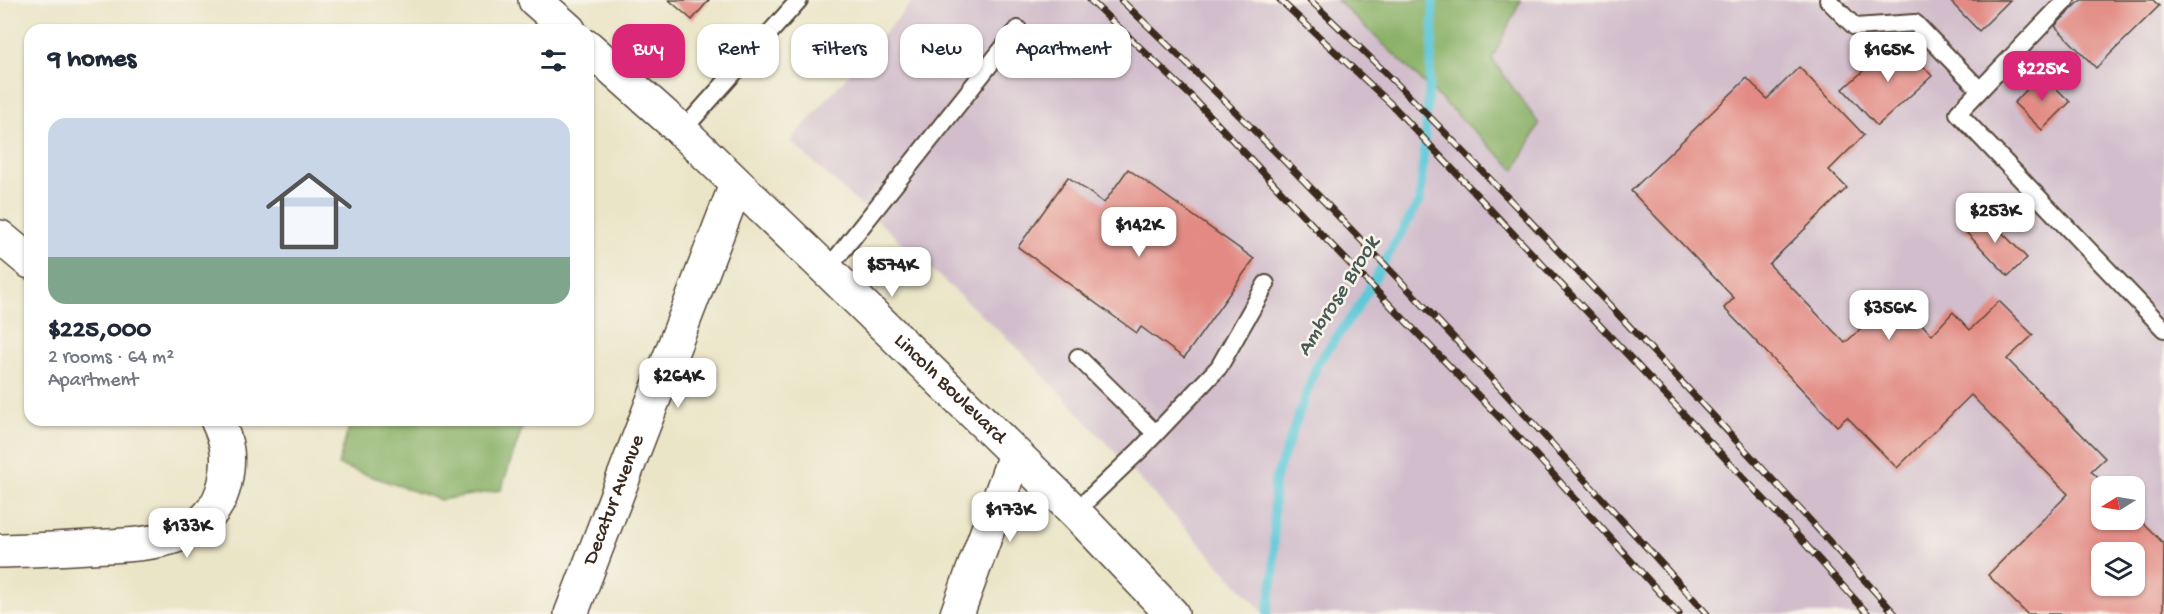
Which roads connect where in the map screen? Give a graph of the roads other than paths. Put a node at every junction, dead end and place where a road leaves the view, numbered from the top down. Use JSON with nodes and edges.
{"nodes":[{"id":1,"x":799,"y":0,"type":"edge"},
{"id":2,"x":1828,"y":0,"type":"edge"},
{"id":3,"x":2066,"y":0,"type":"edge"},
{"id":4,"x":541,"y":2,"type":"edge"},
{"id":5,"x":563,"y":24,"type":"edge"},
{"id":6,"x":594,"y":52,"type":"edge"},
{"id":7,"x":995,"y":58,"type":"edge"},
{"id":8,"x":1980,"y":90,"type":"junction"},
{"id":9,"x":682,"y":131,"type":"junction"},
{"id":10,"x":736,"y":185,"type":"junction"},
{"id":11,"x":0,"y":237,"type":"edge"},
{"id":12,"x":24,"y":257,"type":"edge"},
{"id":13,"x":827,"y":270,"type":"junction"},
{"id":14,"x":1266,"y":284,"type":"dead end"},
{"id":15,"x":2164,"y":329,"type":"edge"},
{"id":16,"x":1078,"y":357,"type":"dead end"},
{"id":17,"x":221,"y":426,"type":"edge"},
{"id":18,"x":1155,"y":433,"type":"junction"},
{"id":19,"x":1015,"y":455,"type":"junction"},
{"id":20,"x":1075,"y":512,"type":"junction"},
{"id":21,"x":0,"y":552,"type":"edge"},
{"id":22,"x":571,"y":614,"type":"edge"},
{"id":23,"x":957,"y":614,"type":"edge"},
{"id":24,"x":1172,"y":614,"type":"edge"}],
"edges":[{"from":1,"to":9,"type":"lane"},
{"from":2,"to":8,"type":"lane"},
{"from":3,"to":8,"type":"lane"},
{"from":4,"to":5,"type":"street"},
{"from":6,"to":9,"type":"street","name":"Lincoln Boulevard"},
{"from":7,"to":13,"type":"lane"},
{"from":8,"to":15,"type":"lane"},
{"from":9,"to":10,"type":"street","name":"Lincoln Boulevard"},
{"from":10,"to":13,"type":"street","name":"Lincoln Boulevard"},
{"from":10,"to":22,"type":"street","name":"Decatur Avenue"},
{"from":11,"to":12,"type":"street"},
{"from":13,"to":19,"type":"street","name":"Lincoln Boulevard"},
{"from":14,"to":18,"type":"lane"},
{"from":16,"to":18,"type":"lane"},
{"from":17,"to":21,"type":"street"},
{"from":18,"to":20,"type":"lane"},
{"from":19,"to":20,"type":"street","name":"Lincoln Boulevard"},
{"from":19,"to":23,"type":"street"},
{"from":20,"to":24,"type":"street","name":"Lincoln Boulevard"}]}
